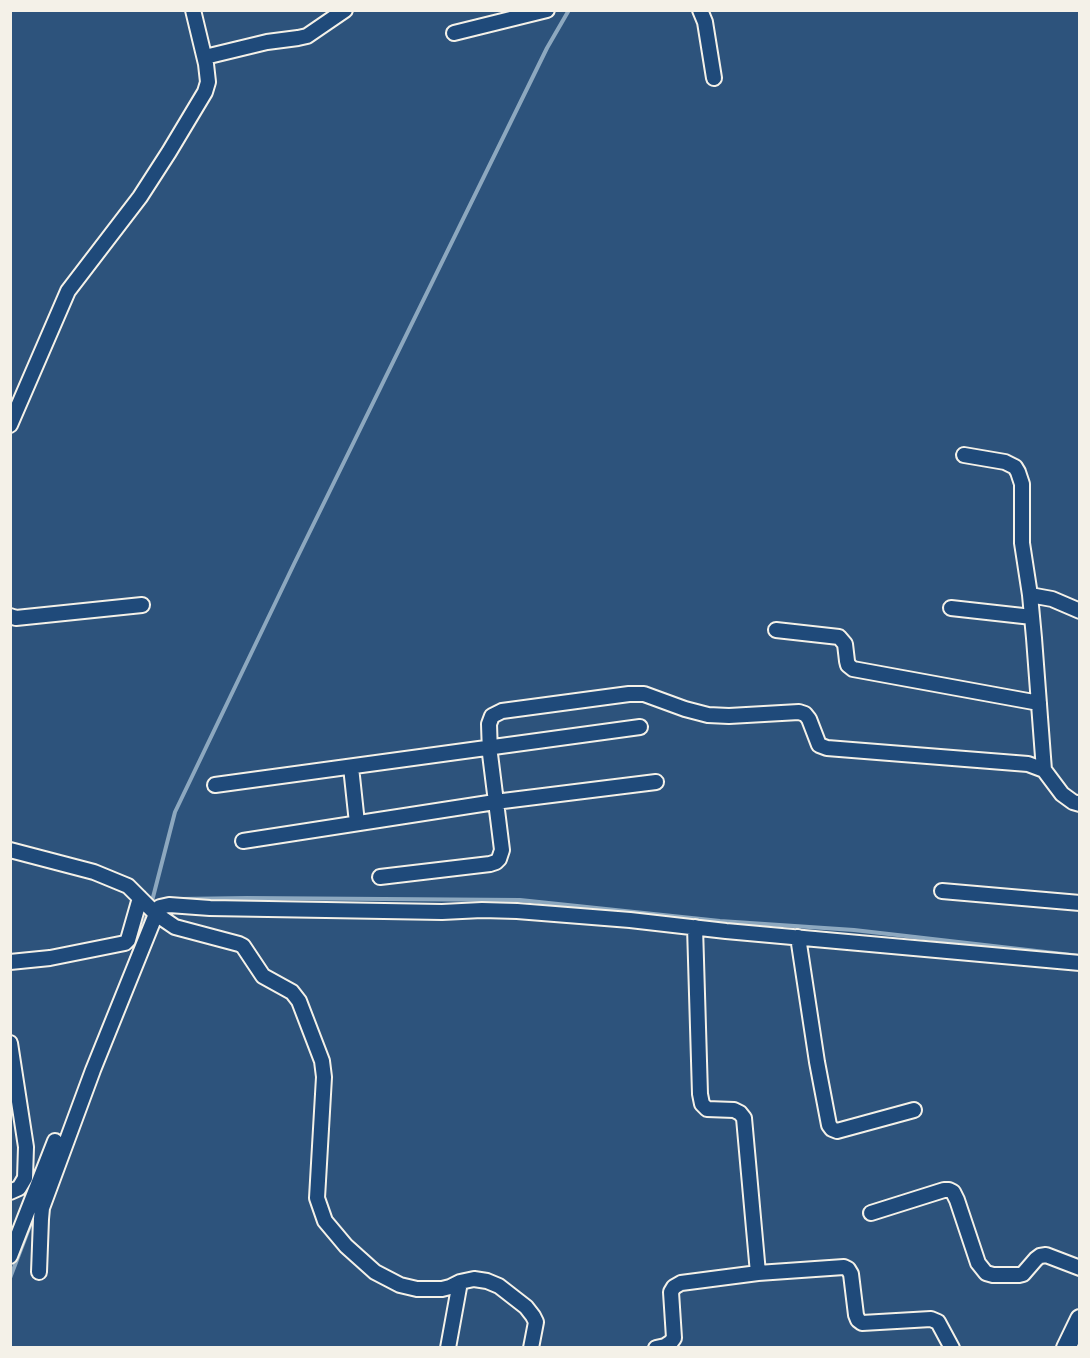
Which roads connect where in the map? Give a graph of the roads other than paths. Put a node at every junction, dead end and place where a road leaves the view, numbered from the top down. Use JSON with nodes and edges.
{"nodes":[{"id":1,"x":193,"y":10,"type":"edge"},
{"id":2,"x":345,"y":10,"type":"edge"},
{"id":3,"x":547,"y":10,"type":"edge"},
{"id":4,"x":700,"y":10,"type":"edge"},
{"id":5,"x":454,"y":33,"type":"dead end"},
{"id":6,"x":205,"y":57,"type":"junction"},
{"id":7,"x":714,"y":78,"type":"dead end"},
{"id":8,"x":10,"y":425,"type":"edge"},
{"id":9,"x":964,"y":455,"type":"dead end"},
{"id":10,"x":1030,"y":595,"type":"junction"},
{"id":11,"x":142,"y":604,"type":"dead end"},
{"id":12,"x":951,"y":608,"type":"dead end"},
{"id":13,"x":1080,"y":611,"type":"edge"},
{"id":14,"x":10,"y":616,"type":"edge"},
{"id":15,"x":1032,"y":617,"type":"junction"},
{"id":16,"x":776,"y":630,"type":"dead end"},
{"id":17,"x":1039,"y":703,"type":"junction"},
{"id":18,"x":640,"y":727,"type":"dead end"},
{"id":19,"x":490,"y":748,"type":"junction"},
{"id":20,"x":351,"y":766,"type":"junction"},
{"id":21,"x":1044,"y":770,"type":"junction"},
{"id":22,"x":656,"y":782,"type":"dead end"},
{"id":23,"x":215,"y":785,"type":"dead end"},
{"id":24,"x":495,"y":802,"type":"junction"},
{"id":25,"x":1080,"y":804,"type":"edge"},
{"id":26,"x":357,"y":823,"type":"junction"},
{"id":27,"x":243,"y":841,"type":"dead end"},
{"id":28,"x":10,"y":850,"type":"edge"},
{"id":29,"x":380,"y":877,"type":"dead end"},
{"id":30,"x":942,"y":891,"type":"dead end"},
{"id":31,"x":1080,"y":903,"type":"edge"},
{"id":32,"x":149,"y":908,"type":"junction"},
{"id":33,"x":695,"y":927,"type":"junction"},
{"id":34,"x":798,"y":937,"type":"junction"},
{"id":35,"x":10,"y":962,"type":"edge"},
{"id":36,"x":1080,"y":963,"type":"edge"},
{"id":37,"x":10,"y":1043,"type":"edge"},
{"id":38,"x":914,"y":1110,"type":"dead end"},
{"id":39,"x":55,"y":1141,"type":"dead end"},
{"id":40,"x":24,"y":1182,"type":"junction"},
{"id":41,"x":10,"y":1192,"type":"edge"},
{"id":42,"x":41,"y":1193,"type":"junction"},
{"id":43,"x":871,"y":1214,"type":"dead end"},
{"id":44,"x":10,"y":1256,"type":"edge"},
{"id":45,"x":1080,"y":1268,"type":"edge"},
{"id":46,"x":39,"y":1272,"type":"dead end"},
{"id":47,"x":758,"y":1273,"type":"junction"},
{"id":48,"x":460,"y":1282,"type":"junction"},
{"id":49,"x":1080,"y":1319,"type":"edge"},
{"id":50,"x":448,"y":1347,"type":"edge"},
{"id":51,"x":531,"y":1347,"type":"edge"},
{"id":52,"x":656,"y":1347,"type":"edge"},
{"id":53,"x":952,"y":1347,"type":"edge"},
{"id":54,"x":1066,"y":1347,"type":"edge"}],
"edges":[{"from":1,"to":6,"type":"street"},
{"from":2,"to":6,"type":"street"},
{"from":3,"to":5,"type":"street"},
{"from":4,"to":7,"type":"street"},
{"from":6,"to":8,"type":"street"},
{"from":9,"to":10,"type":"street"},
{"from":10,"to":13,"type":"street"},
{"from":10,"to":15,"type":"street"},
{"from":11,"to":14,"type":"street"},
{"from":12,"to":15,"type":"street"},
{"from":15,"to":17,"type":"street"},
{"from":16,"to":17,"type":"street"},
{"from":17,"to":21,"type":"street"},
{"from":18,"to":19,"type":"street"},
{"from":19,"to":20,"type":"street"},
{"from":19,"to":21,"type":"street"},
{"from":19,"to":24,"type":"street"},
{"from":20,"to":23,"type":"street"},
{"from":20,"to":26,"type":"street"},
{"from":21,"to":25,"type":"street"},
{"from":22,"to":24,"type":"street"},
{"from":24,"to":26,"type":"street"},
{"from":24,"to":29,"type":"street"},
{"from":26,"to":27,"type":"street"},
{"from":28,"to":32,"type":"street"},
{"from":30,"to":31,"type":"street"},
{"from":32,"to":33,"type":"street"},
{"from":32,"to":35,"type":"street"},
{"from":32,"to":42,"type":"street"},
{"from":32,"to":48,"type":"street"},
{"from":33,"to":34,"type":"street"},
{"from":33,"to":47,"type":"street"},
{"from":34,"to":36,"type":"street"},
{"from":34,"to":38,"type":"street"},
{"from":37,"to":40,"type":"street"},
{"from":39,"to":42,"type":"street"},
{"from":40,"to":41,"type":"street"},
{"from":40,"to":42,"type":"street"},
{"from":42,"to":44,"type":"street"},
{"from":42,"to":46,"type":"street"},
{"from":43,"to":45,"type":"street"},
{"from":47,"to":52,"type":"street"},
{"from":47,"to":53,"type":"street"},
{"from":48,"to":50,"type":"street"},
{"from":48,"to":51,"type":"street"},
{"from":49,"to":54,"type":"main road"}]}
